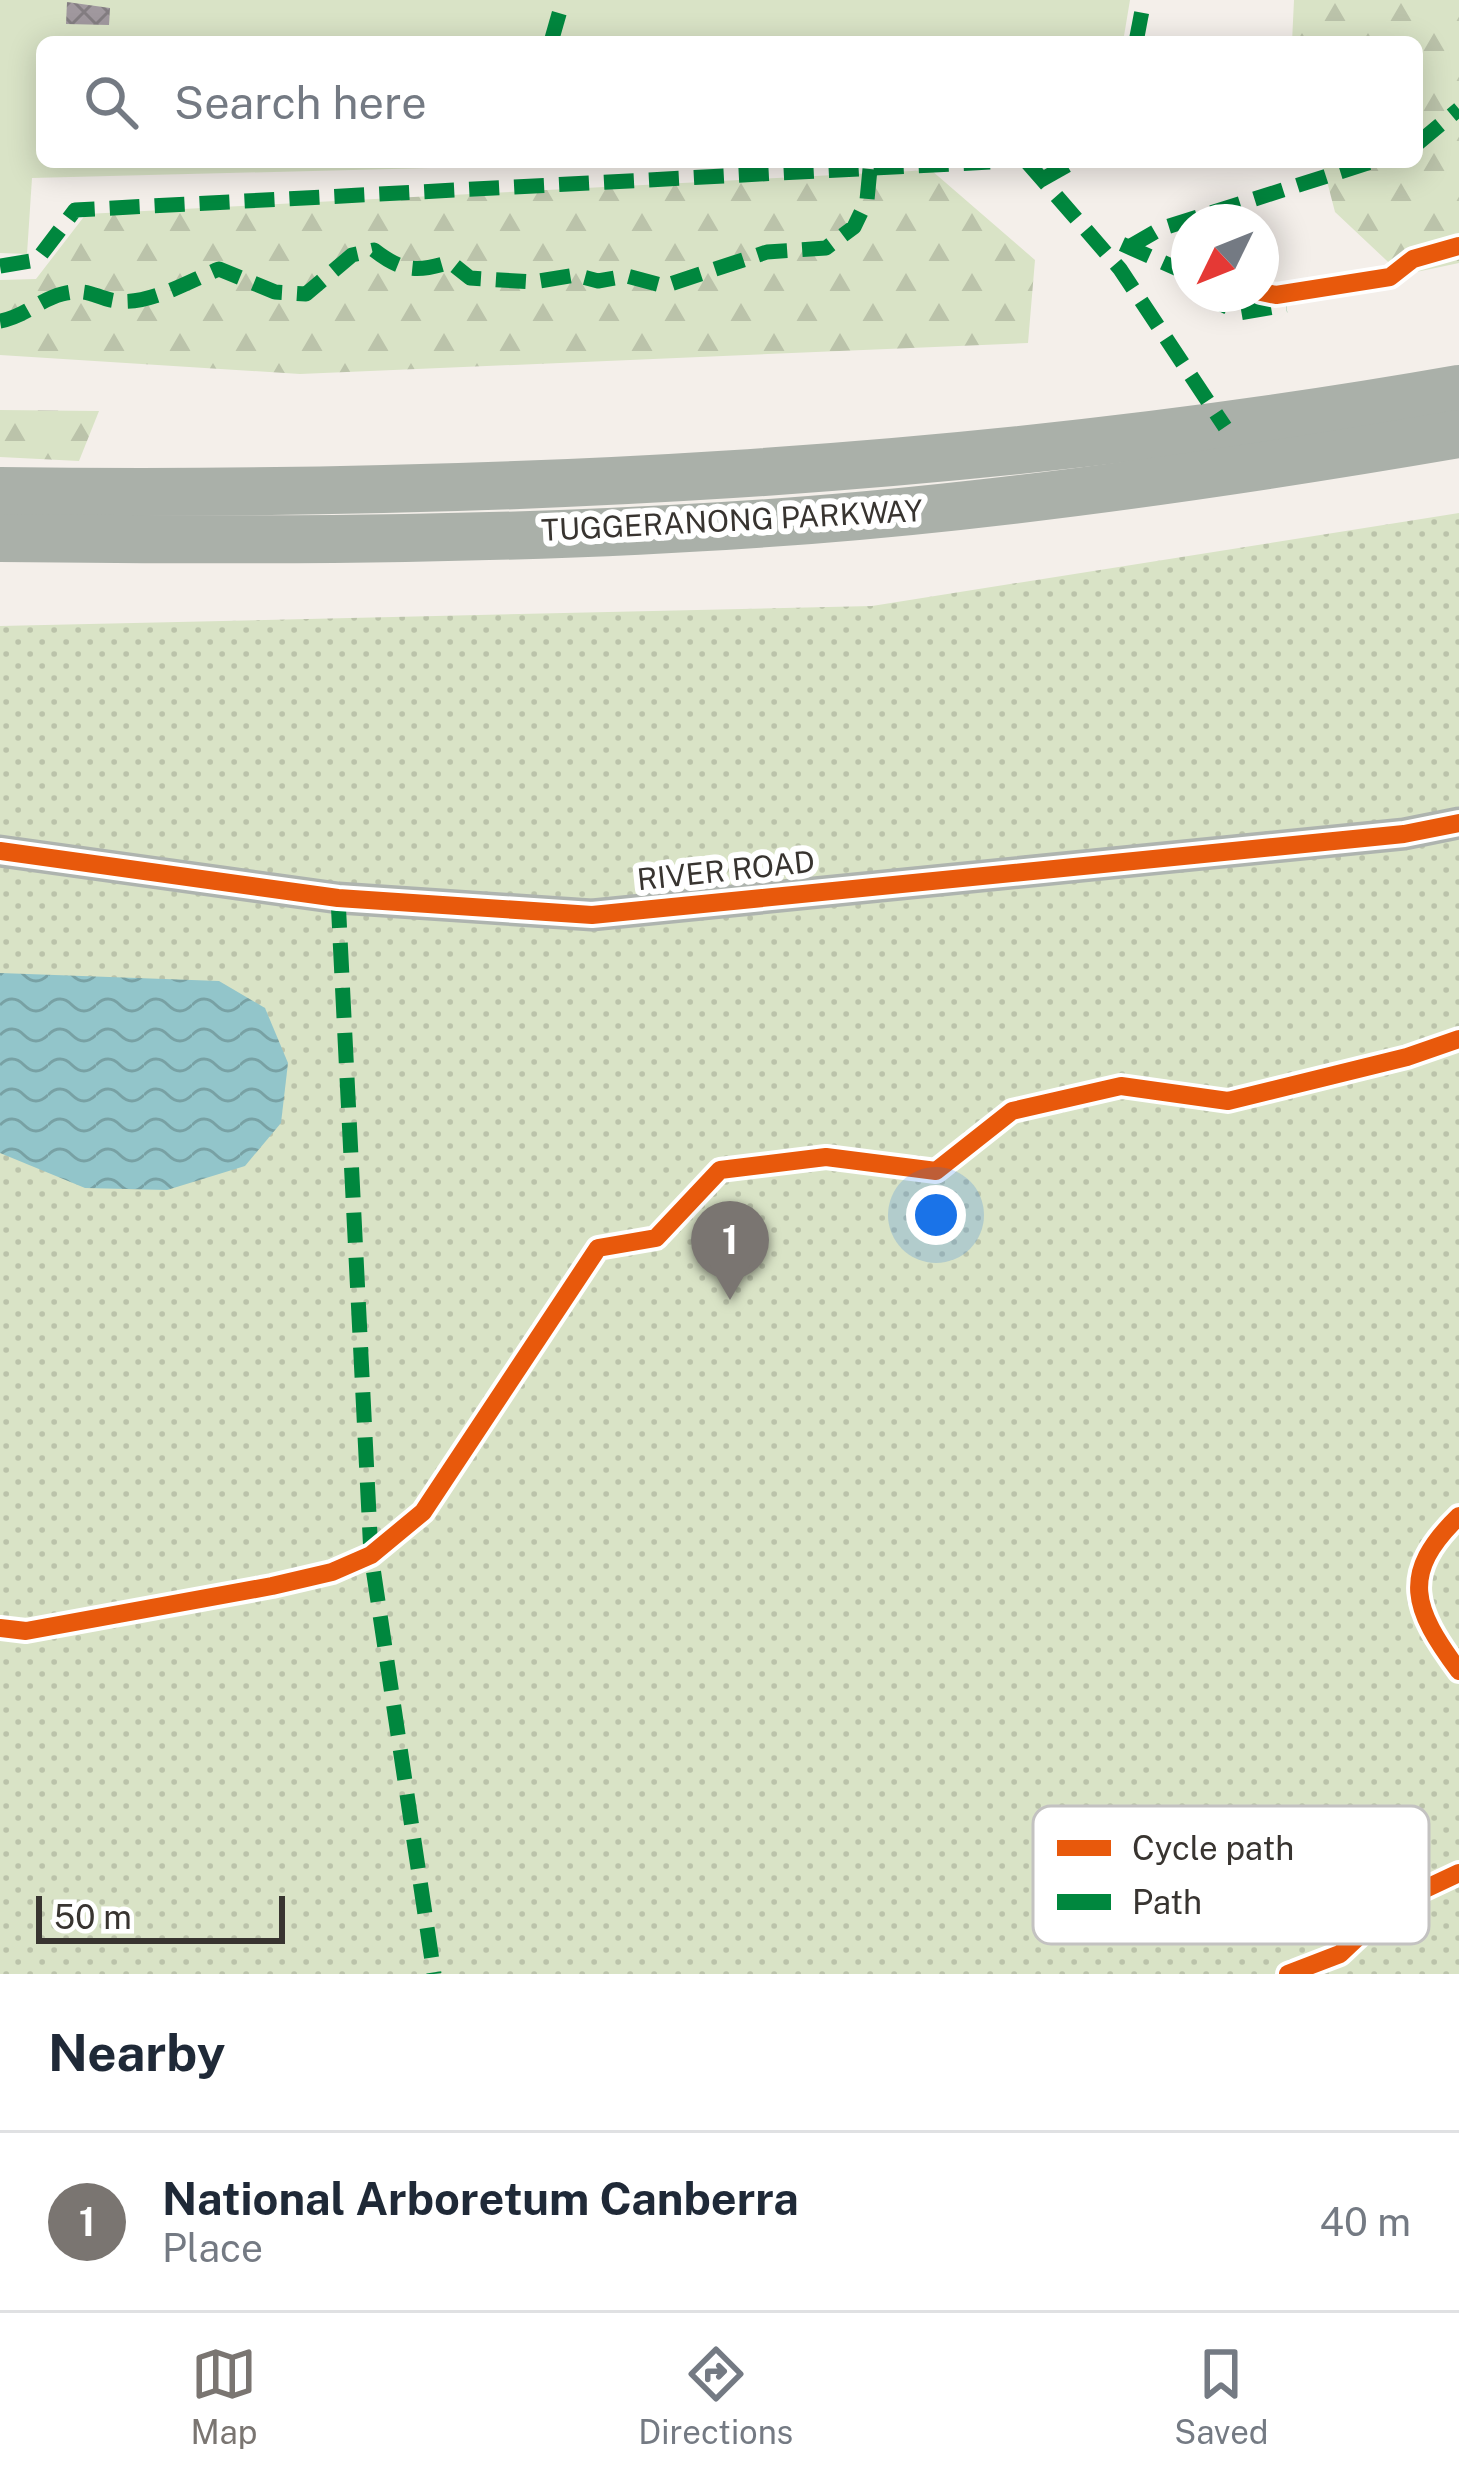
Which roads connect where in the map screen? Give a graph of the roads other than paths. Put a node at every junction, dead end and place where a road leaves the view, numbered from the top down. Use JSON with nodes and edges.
{"nodes":[{"id":1,"x":1459,"y":389,"type":"edge"},
{"id":2,"x":1459,"y":434,"type":"edge"},
{"id":3,"x":0,"y":491,"type":"edge"},
{"id":4,"x":0,"y":538,"type":"edge"},
{"id":5,"x":1459,"y":823,"type":"edge"},
{"id":6,"x":0,"y":851,"type":"edge"}],
"edges":[{"from":1,"to":3,"type":"highway","name":"TUGGERANONG PARKWAY"},
{"from":2,"to":4,"type":"highway","name":"TUGGERANONG PARKWAY"},
{"from":5,"to":6,"type":"lane","name":"RIVER ROAD"}]}
